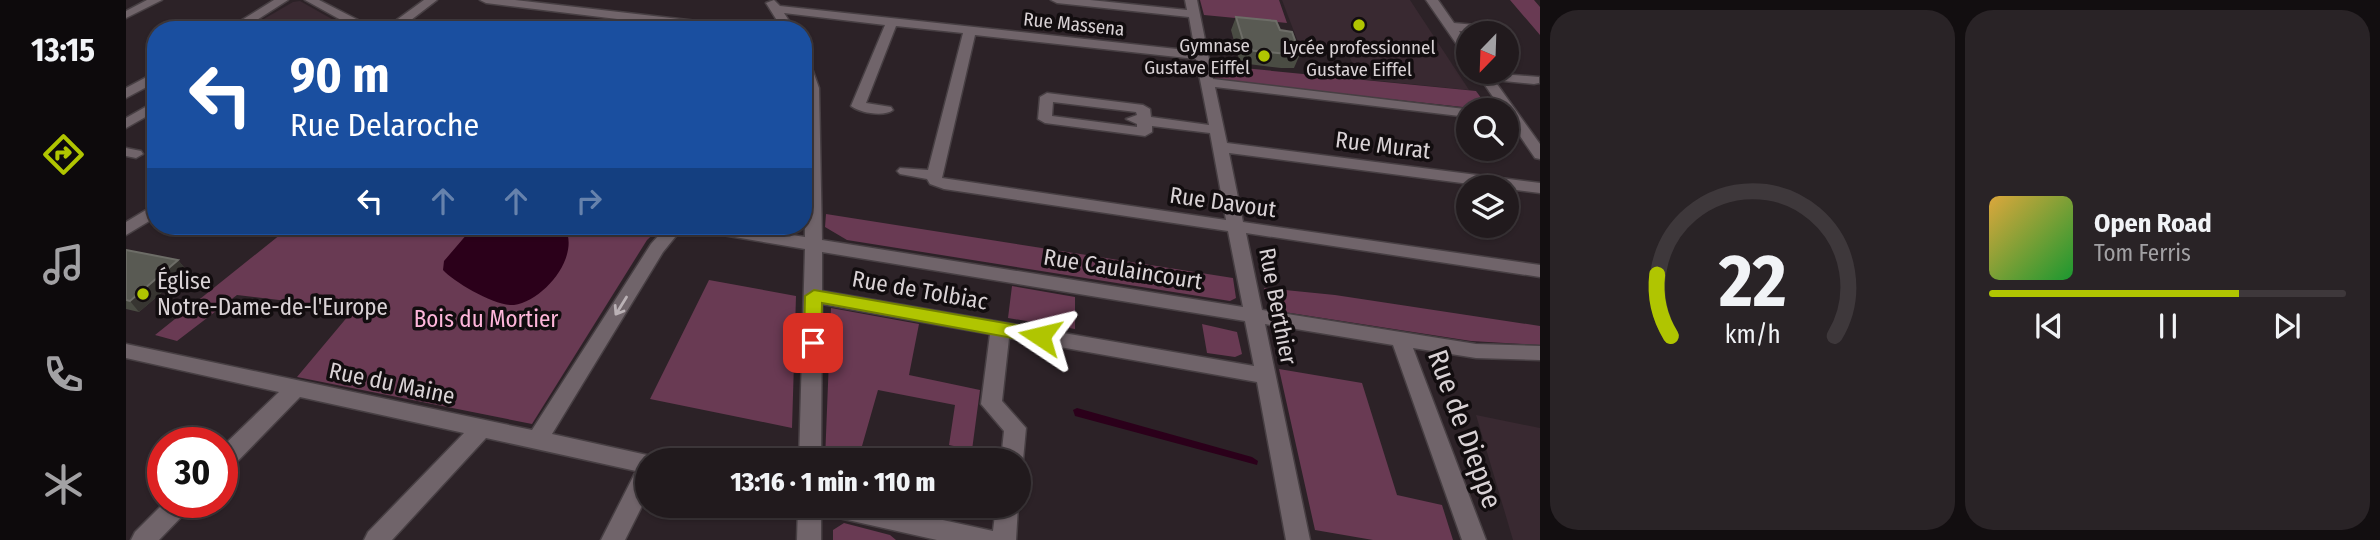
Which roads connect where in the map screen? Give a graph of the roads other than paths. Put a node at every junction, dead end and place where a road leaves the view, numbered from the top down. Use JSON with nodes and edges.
{"nodes":[{"id":1,"x":156,"y":0,"type":"edge"},
{"id":2,"x":282,"y":0,"type":"edge"},
{"id":3,"x":311,"y":0,"type":"edge"},
{"id":4,"x":431,"y":0,"type":"edge"},
{"id":5,"x":489,"y":0,"type":"edge"},
{"id":6,"x":1057,"y":0,"type":"edge"},
{"id":7,"x":1432,"y":0,"type":"edge"},
{"id":8,"x":517,"y":2,"type":"edge"},
{"id":9,"x":773,"y":5,"type":"edge"},
{"id":10,"x":1192,"y":7,"type":"edge"},
{"id":11,"x":126,"y":15,"type":"edge"},
{"id":12,"x":644,"y":19,"type":"joint"},
{"id":13,"x":247,"y":21,"type":"edge"},
{"id":14,"x":350,"y":21,"type":"edge"},
{"id":15,"x":401,"y":21,"type":"edge"},
{"id":16,"x":661,"y":21,"type":"edge"},
{"id":17,"x":783,"y":21,"type":"edge"},
{"id":18,"x":892,"y":22,"type":"junction"},
{"id":19,"x":1450,"y":26,"type":"junction"},
{"id":20,"x":1456,"y":27,"type":"edge"},
{"id":21,"x":970,"y":30,"type":"junction"},
{"id":22,"x":1456,"y":35,"type":"edge"},
{"id":23,"x":1202,"y":56,"type":"junction"},
{"id":24,"x":1519,"y":78,"type":"edge"},
{"id":25,"x":1534,"y":80,"type":"dead end"},
{"id":26,"x":147,"y":81,"type":"edge"},
{"id":27,"x":1207,"y":82,"type":"junction"},
{"id":28,"x":812,"y":88,"type":"edge"},
{"id":29,"x":129,"y":90,"type":"edge"},
{"id":30,"x":147,"y":91,"type":"edge"},
{"id":31,"x":1046,"y":108,"type":"dead end"},
{"id":32,"x":886,"y":110,"type":"dead end"},
{"id":33,"x":147,"y":111,"type":"edge"},
{"id":34,"x":1456,"y":112,"type":"edge"},
{"id":35,"x":126,"y":124,"type":"edge"},
{"id":36,"x":1519,"y":128,"type":"edge"},
{"id":37,"x":1217,"y":130,"type":"junction"},
{"id":38,"x":1524,"y":133,"type":"junction"},
{"id":39,"x":1540,"y":135,"type":"edge"},
{"id":40,"x":1220,"y":147,"type":"junction"},
{"id":41,"x":1540,"y":156,"type":"edge"},
{"id":42,"x":905,"y":171,"type":"dead end"},
{"id":43,"x":934,"y":176,"type":"junction"},
{"id":44,"x":1540,"y":188,"type":"edge"},
{"id":45,"x":147,"y":215,"type":"edge"},
{"id":46,"x":1236,"y":227,"type":"junction"},
{"id":47,"x":126,"y":230,"type":"edge"},
{"id":48,"x":668,"y":235,"type":"edge"},
{"id":49,"x":756,"y":235,"type":"edge"},
{"id":50,"x":813,"y":244,"type":"junction"},
{"id":51,"x":1540,"y":271,"type":"edge"},
{"id":52,"x":814,"y":296,"type":"junction"},
{"id":53,"x":1252,"y":315,"type":"junction"},
{"id":54,"x":1000,"y":329,"type":"junction"},
{"id":55,"x":1401,"y":339,"type":"junction"},
{"id":56,"x":126,"y":351,"type":"edge"},
{"id":57,"x":1540,"y":353,"type":"edge"},
{"id":58,"x":1266,"y":376,"type":"junction"},
{"id":59,"x":294,"y":390,"type":"junction"},
{"id":60,"x":481,"y":429,"type":"junction"},
{"id":61,"x":538,"y":439,"type":"junction"},
{"id":62,"x":238,"y":446,"type":"edge"},
{"id":63,"x":810,"y":448,"type":"edge"},
{"id":64,"x":1013,"y":448,"type":"edge"},
{"id":65,"x":635,"y":461,"type":"edge"},
{"id":66,"x":635,"y":496,"type":"edge"},
{"id":67,"x":165,"y":518,"type":"edge"},
{"id":68,"x":809,"y":518,"type":"edge"},
{"id":69,"x":870,"y":518,"type":"edge"},
{"id":70,"x":1006,"y":518,"type":"edge"},
{"id":71,"x":919,"y":533,"type":"edge"},
{"id":72,"x":143,"y":540,"type":"edge"},
{"id":73,"x":376,"y":540,"type":"edge"},
{"id":74,"x":613,"y":540,"type":"edge"},
{"id":75,"x":809,"y":540,"type":"edge"},
{"id":76,"x":988,"y":540,"type":"edge"},
{"id":77,"x":1004,"y":540,"type":"edge"},
{"id":78,"x":1298,"y":540,"type":"edge"},
{"id":79,"x":1474,"y":540,"type":"edge"}],
"edges":[{"from":1,"to":11,"type":"street"},
{"from":2,"to":13,"type":"street"},
{"from":3,"to":14,"type":"street"},
{"from":4,"to":15,"type":"street"},
{"from":5,"to":8,"type":"street"},
{"from":6,"to":10,"type":"street"},
{"from":7,"to":19,"type":"street"},
{"from":8,"to":12,"type":"street"},
{"from":9,"to":17,"type":"street"},
{"from":9,"to":18,"type":"street","name":"Rue Massena"},
{"from":10,"to":23,"type":"street","name":"Rue Berthier"},
{"from":12,"to":16,"type":"street"},
{"from":18,"to":21,"type":"street","name":"Rue Massena"},
{"from":18,"to":32,"type":"street"},
{"from":19,"to":20,"type":"street"},
{"from":19,"to":22,"type":"street"},
{"from":21,"to":23,"type":"street","name":"Rue Massena"},
{"from":21,"to":43,"type":"street"},
{"from":23,"to":27,"type":"street","name":"Rue Berthier"},
{"from":24,"to":25,"type":"street"},
{"from":26,"to":29,"type":"street"},
{"from":27,"to":34,"type":"street"},
{"from":27,"to":37,"type":"street","name":"Rue Berthier"},
{"from":28,"to":50,"type":"street"},
{"from":29,"to":30,"type":"street"},
{"from":31,"to":37,"type":"street"},
{"from":33,"to":35,"type":"street"},
{"from":36,"to":38,"type":"street"},
{"from":37,"to":40,"type":"street","name":"Rue Berthier"},
{"from":38,"to":39,"type":"street"},
{"from":38,"to":41,"type":"street"},
{"from":40,"to":44,"type":"street","name":"Rue Murat"},
{"from":40,"to":46,"type":"street","name":"Rue Berthier"},
{"from":42,"to":43,"type":"street","name":"Rue Davout"},
{"from":43,"to":46,"type":"street","name":"Rue Davout"},
{"from":45,"to":47,"type":"street"},
{"from":46,"to":51,"type":"street","name":"Rue Davout"},
{"from":46,"to":53,"type":"street","name":"Rue Berthier"},
{"from":48,"to":61,"type":"street","one_way":true},
{"from":49,"to":50,"type":"street","name":"Rue Caulaincourt"},
{"from":50,"to":52,"type":"street"},
{"from":50,"to":53,"type":"street","name":"Rue Caulaincourt"},
{"from":52,"to":54,"type":"street","name":"Rue de Tolbiac"},
{"from":52,"to":63,"type":"street"},
{"from":53,"to":55,"type":"street","name":"Rue Caulaincourt"},
{"from":53,"to":58,"type":"street","name":"Rue Berthier"},
{"from":54,"to":58,"type":"street","name":"Rue de Tolbiac"},
{"from":54,"to":64,"type":"street"},
{"from":55,"to":57,"type":"street","name":"Rue Caulaincourt"},
{"from":55,"to":79,"type":"street","name":"Rue de Dieppe"},
{"from":56,"to":59,"type":"street","name":"Rue du Maine"},
{"from":58,"to":78,"type":"street","name":"Rue Berthier"},
{"from":59,"to":60,"type":"street","name":"Rue du Maine"},
{"from":59,"to":62,"type":"street"},
{"from":60,"to":61,"type":"street","name":"Rue du Maine"},
{"from":60,"to":73,"type":"street"},
{"from":61,"to":65,"type":"street","name":"Rue du Maine"},
{"from":66,"to":74,"type":"street"},
{"from":67,"to":72,"type":"street"},
{"from":68,"to":75,"type":"street"},
{"from":69,"to":71,"type":"street"},
{"from":70,"to":77,"type":"street"},
{"from":71,"to":76,"type":"street"}]}
